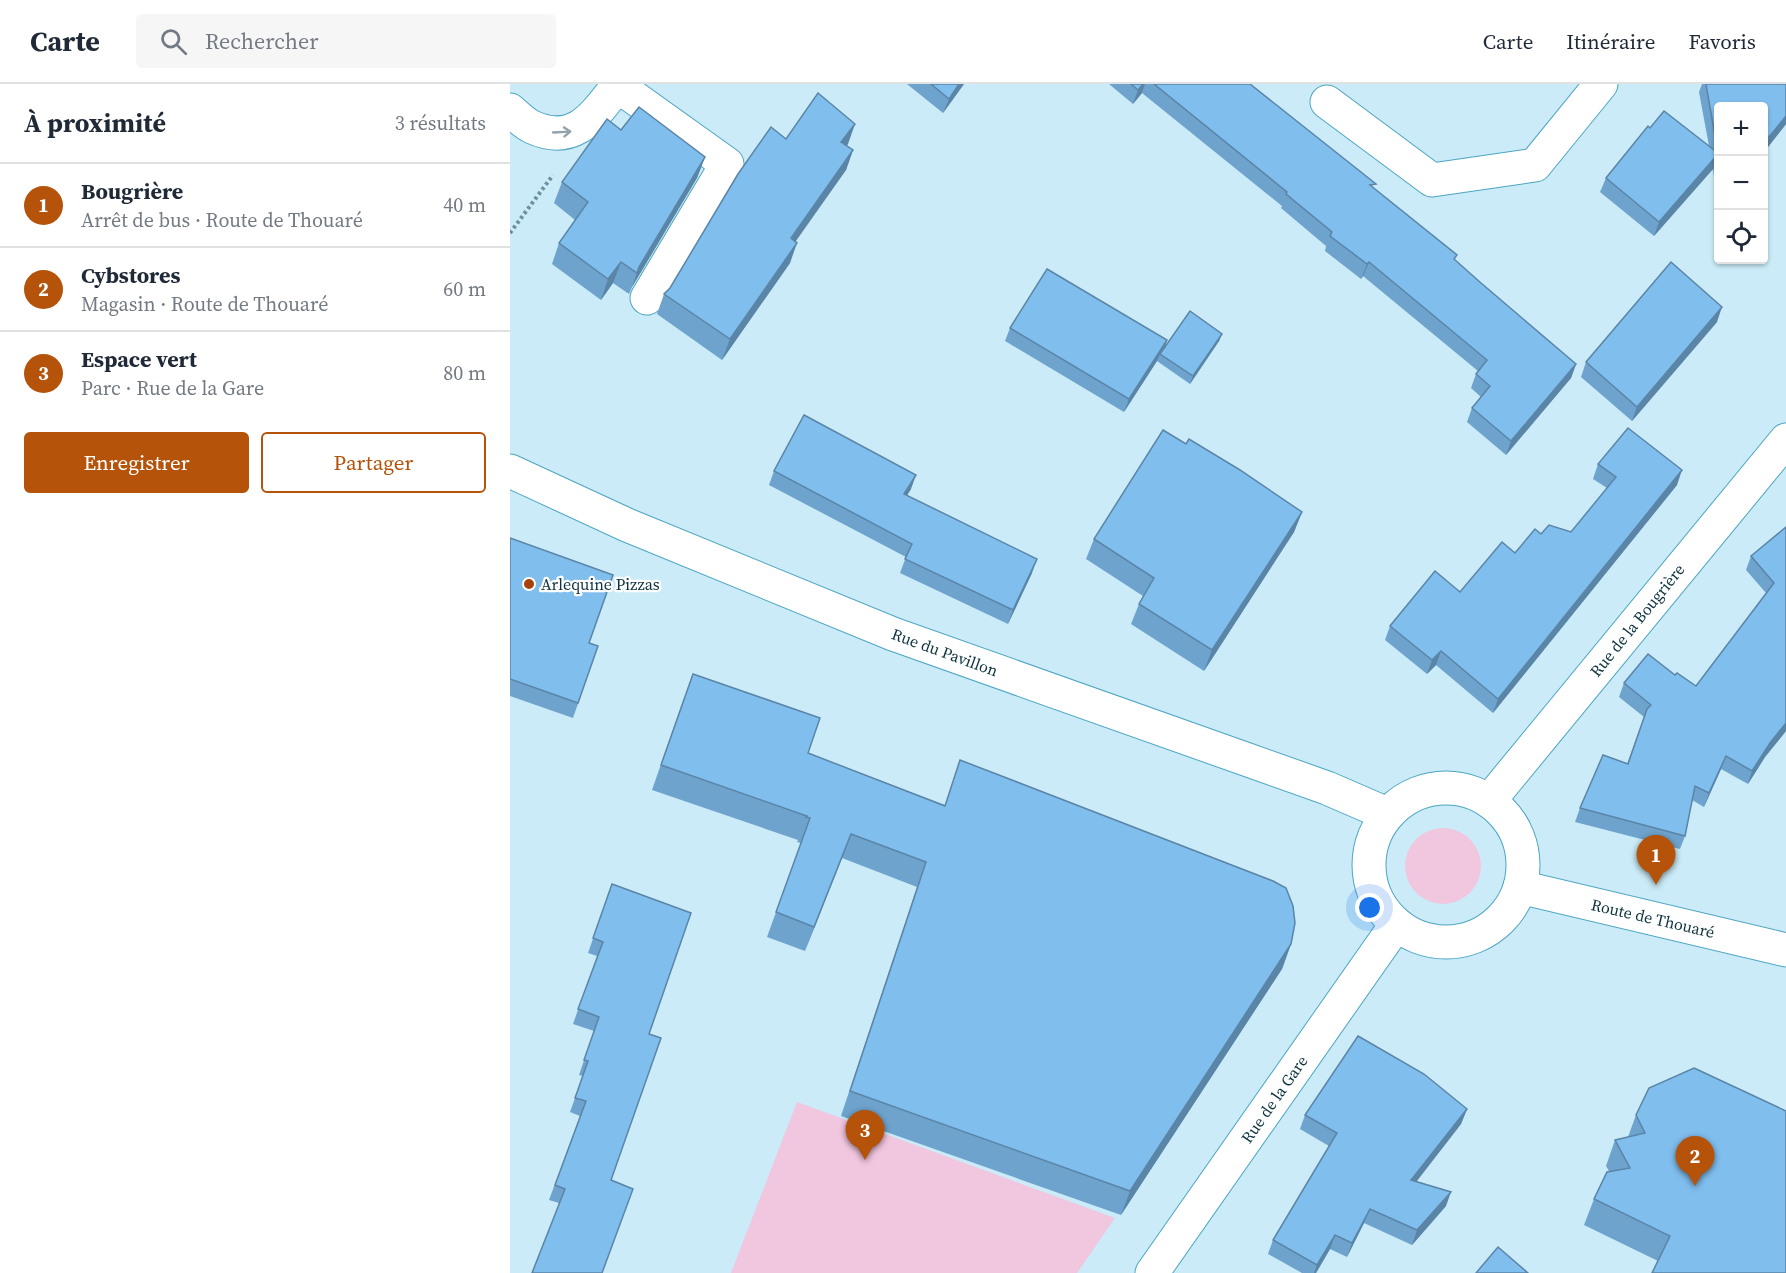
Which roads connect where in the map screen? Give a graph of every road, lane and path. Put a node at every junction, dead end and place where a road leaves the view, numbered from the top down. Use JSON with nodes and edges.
{"nodes":[{"id":1,"x":1601,"y":84,"type":"edge"},
{"id":2,"x":619,"y":85,"type":"edge"},
{"id":3,"x":1327,"y":102,"type":"dead end"},
{"id":4,"x":510,"y":110,"type":"edge"},
{"id":5,"x":556,"y":134,"type":"junction"},
{"id":6,"x":510,"y":233,"type":"edge"},
{"id":7,"x":647,"y":298,"type":"dead end"},
{"id":8,"x":1786,"y":440,"type":"edge"},
{"id":9,"x":510,"y":471,"type":"edge"},
{"id":10,"x":1489,"y":801,"type":"junction"},
{"id":11,"x":1387,"y":814,"type":"junction"},
{"id":12,"x":1520,"y":887,"type":"junction"},
{"id":13,"x":1396,"y":925,"type":"junction"},
{"id":14,"x":1786,"y":950,"type":"edge"},
{"id":15,"x":1152,"y":1273,"type":"edge"}],
"edges":[{"from":1,"to":3,"type":"street"},
{"from":5,"to":2,"type":"street","one_way":true},
{"from":2,"to":7,"type":"street"},
{"from":4,"to":5,"type":"street"},
{"from":5,"to":6,"type":"path"},
{"from":8,"to":10,"type":"street","name":"Rue de la Bougrière"},
{"from":9,"to":11,"type":"street","name":"Rue du Pavillon"},
{"from":10,"to":11,"type":"street"},
{"from":10,"to":12,"type":"street"},
{"from":11,"to":13,"type":"street"},
{"from":12,"to":13,"type":"street"},
{"from":12,"to":14,"type":"street","name":"Route de Thouaré"},
{"from":13,"to":15,"type":"street","name":"Rue de la Gare"}]}
